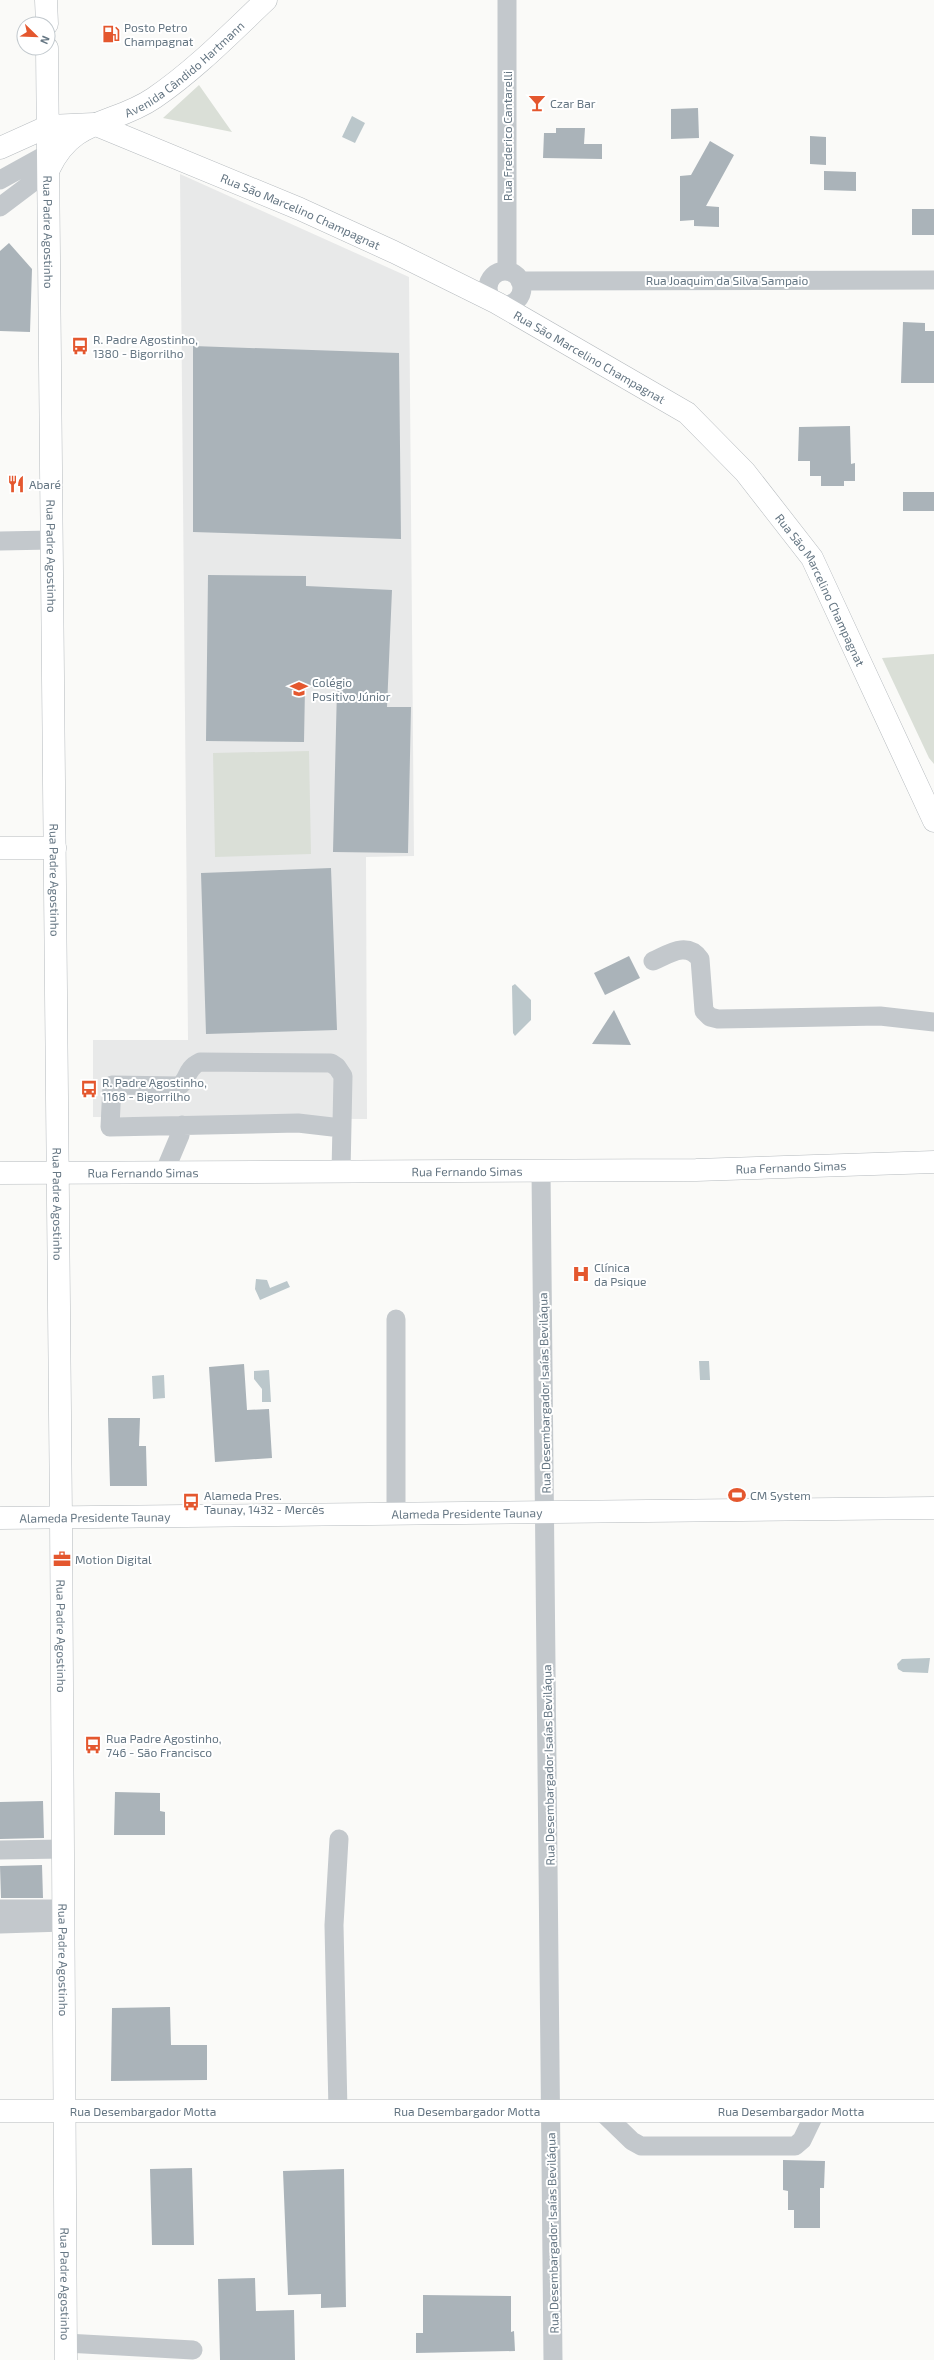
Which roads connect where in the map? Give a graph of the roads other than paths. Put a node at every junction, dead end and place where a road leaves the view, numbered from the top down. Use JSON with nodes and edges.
{"nodes":[{"id":1,"x":46,"y":0,"type":"edge"},
{"id":2,"x":266,"y":0,"type":"edge"},
{"id":3,"x":508,"y":0,"type":"edge"},
{"id":4,"x":47,"y":16,"type":"edge"},
{"id":5,"x":47,"y":56,"type":"edge"},
{"id":6,"x":94,"y":124,"type":"junction"},
{"id":7,"x":48,"y":126,"type":"junction"},
{"id":8,"x":0,"y":148,"type":"edge"},
{"id":9,"x":49,"y":162,"type":"junction"},
{"id":10,"x":0,"y":180,"type":"edge"},
{"id":11,"x":0,"y":207,"type":"edge"},
{"id":12,"x":513,"y":276,"type":"junction"},
{"id":13,"x":934,"y":280,"type":"edge"},
{"id":14,"x":497,"y":303,"type":"junction"},
{"id":15,"x":52,"y":540,"type":"junction"},
{"id":16,"x":0,"y":541,"type":"edge"},
{"id":17,"x":925,"y":783,"type":"edge"},
{"id":18,"x":934,"y":821,"type":"edge"},
{"id":19,"x":0,"y":848,"type":"edge"},
{"id":20,"x":55,"y":848,"type":"junction"},
{"id":21,"x":653,"y":961,"type":"dead end"},
{"id":22,"x":934,"y":1022,"type":"edge"},
{"id":23,"x":182,"y":1125,"type":"junction"},
{"id":24,"x":341,"y":1128,"type":"junction"},
{"id":25,"x":934,"y":1162,"type":"edge"},
{"id":26,"x":541,"y":1171,"type":"junction"},
{"id":27,"x":341,"y":1172,"type":"junction"},
{"id":28,"x":0,"y":1173,"type":"edge"},
{"id":29,"x":58,"y":1173,"type":"junction"},
{"id":30,"x":164,"y":1173,"type":"junction"},
{"id":31,"x":396,"y":1319,"type":"dead end"},
{"id":32,"x":934,"y":1508,"type":"edge"},
{"id":33,"x":545,"y":1512,"type":"junction"},
{"id":34,"x":396,"y":1513,"type":"junction"},
{"id":35,"x":62,"y":1517,"type":"junction"},
{"id":36,"x":0,"y":1518,"type":"edge"},
{"id":37,"x":340,"y":1839,"type":"dead end"},
{"id":38,"x":63,"y":1849,"type":"junction"},
{"id":39,"x":0,"y":1850,"type":"edge"},
{"id":40,"x":0,"y":1910,"type":"edge"},
{"id":41,"x":64,"y":1916,"type":"junction"},
{"id":42,"x":0,"y":1924,"type":"edge"},
{"id":43,"x":0,"y":2111,"type":"edge"},
{"id":44,"x":65,"y":2111,"type":"junction"},
{"id":45,"x":338,"y":2111,"type":"junction"},
{"id":46,"x":551,"y":2111,"type":"junction"},
{"id":47,"x":601,"y":2111,"type":"junction"},
{"id":48,"x":816,"y":2111,"type":"junction"},
{"id":49,"x":934,"y":2111,"type":"edge"},
{"id":50,"x":193,"y":2350,"type":"dead end"},
{"id":51,"x":66,"y":2351,"type":"edge"},
{"id":52,"x":554,"y":2360,"type":"edge"}],
"edges":[{"from":1,"to":4,"type":"main road"},
{"from":2,"to":6,"type":"main road","name":"Avenida Cândido Hartmann"},
{"from":3,"to":12,"type":"street","name":"Rua Frederico Cantarelli"},
{"from":5,"to":7,"type":"main road","name":"Rua Padre Agostinho"},
{"from":6,"to":7,"type":"main road","name":"Rua São Marcelino Champagnat"},
{"from":6,"to":9,"type":"main road"},
{"from":6,"to":14,"type":"main road","name":"Rua São Marcelino Champagnat"},
{"from":7,"to":8,"type":"main road"},
{"from":7,"to":9,"type":"main road","name":"Rua Padre Agostinho"},
{"from":9,"to":10,"type":"street"},
{"from":9,"to":11,"type":"street"},
{"from":9,"to":15,"type":"main road","name":"Rua Padre Agostinho"},
{"from":12,"to":13,"type":"street","name":"Rua Joaquim da Silva Sampaio"},
{"from":12,"to":14,"type":"street"},
{"from":12,"to":14,"type":"street"},
{"from":14,"to":17,"type":"main road","name":"Rua São Marcelino Champagnat"},
{"from":15,"to":16,"type":"street"},
{"from":15,"to":20,"type":"main road","name":"Rua Padre Agostinho"},
{"from":17,"to":18,"type":"main road","name":"Rua São Marcelino Champagnat"},
{"from":19,"to":20,"type":"main road"},
{"from":20,"to":29,"type":"main road","name":"Rua Padre Agostinho"},
{"from":21,"to":22,"type":"street"},
{"from":23,"to":24,"type":"street"},
{"from":23,"to":24,"type":"street"},
{"from":23,"to":30,"type":"street"},
{"from":24,"to":27,"type":"street"},
{"from":25,"to":26,"type":"main road","name":"Rua Fernando Simas"},
{"from":26,"to":27,"type":"main road","name":"Rua Fernando Simas"},
{"from":26,"to":33,"type":"street","name":"Rua Desembargador Isaías Beviláqua"},
{"from":27,"to":30,"type":"main road","name":"Rua Fernando Simas"},
{"from":28,"to":29,"type":"main road","name":"Rua Fernando Simas"},
{"from":29,"to":30,"type":"main road","name":"Rua Fernando Simas"},
{"from":29,"to":35,"type":"main road","name":"Rua Padre Agostinho"},
{"from":31,"to":34,"type":"street"},
{"from":32,"to":33,"type":"main road","name":"Alameda Presidente Taunay"},
{"from":33,"to":34,"type":"main road","name":"Alameda Presidente Taunay"},
{"from":33,"to":46,"type":"street","name":"Rua Desembargador Isaías Beviláqua"},
{"from":34,"to":35,"type":"main road","name":"Alameda Presidente Taunay"},
{"from":35,"to":36,"type":"main road","name":"Alameda Presidente Taunay"},
{"from":35,"to":38,"type":"main road","name":"Rua Padre Agostinho"},
{"from":37,"to":45,"type":"street"},
{"from":38,"to":39,"type":"street"},
{"from":38,"to":41,"type":"main road","name":"Rua Padre Agostinho"},
{"from":40,"to":41,"type":"street"},
{"from":41,"to":42,"type":"street"},
{"from":41,"to":44,"type":"main road","name":"Rua Padre Agostinho"},
{"from":43,"to":44,"type":"main road","name":"Rua Desembargador Motta"},
{"from":44,"to":45,"type":"main road","name":"Rua Desembargador Motta"},
{"from":44,"to":51,"type":"main road","name":"Rua Padre Agostinho"},
{"from":45,"to":46,"type":"main road","name":"Rua Desembargador Motta"},
{"from":46,"to":47,"type":"main road","name":"Rua Desembargador Motta"},
{"from":46,"to":52,"type":"street","name":"Rua Desembargador Isaías Beviláqua"},
{"from":47,"to":48,"type":"main road","name":"Rua Desembargador Motta"},
{"from":47,"to":48,"type":"street"},
{"from":48,"to":49,"type":"main road","name":"Rua Desembargador Motta"},
{"from":50,"to":51,"type":"street"}]}
